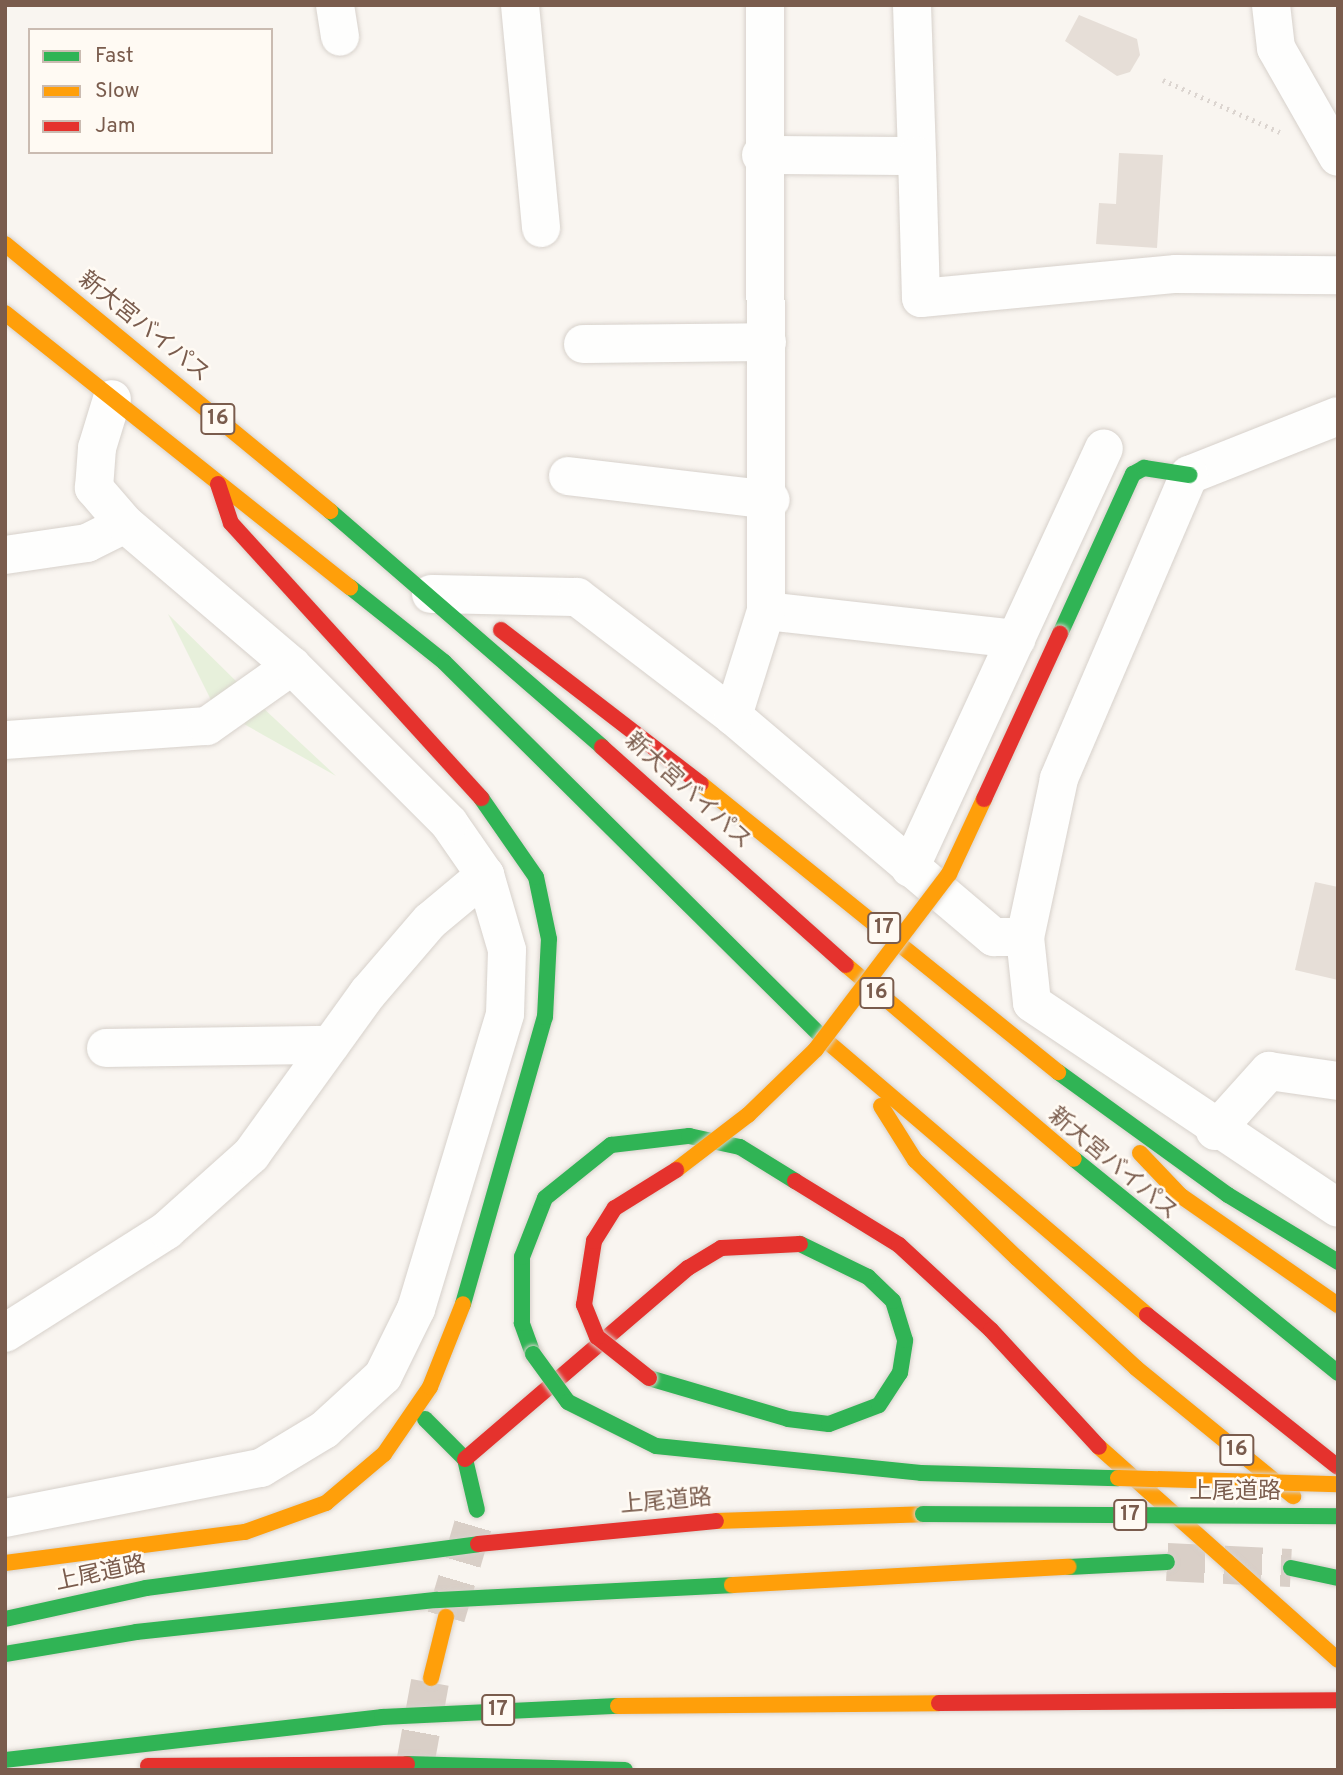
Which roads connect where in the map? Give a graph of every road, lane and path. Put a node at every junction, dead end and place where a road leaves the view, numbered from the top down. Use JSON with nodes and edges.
{"nodes":[{"id":1,"x":520,"y":5,"type":"edge"},
{"id":2,"x":765,"y":5,"type":"edge"},
{"id":3,"x":912,"y":5,"type":"edge"},
{"id":4,"x":1271,"y":5,"type":"edge"},
{"id":5,"x":1163,"y":80,"type":"dead end"},
{"id":6,"x":1288,"y":136,"type":"dead end"},
{"id":7,"x":761,"y":155,"type":"junction"},
{"id":8,"x":917,"y":156,"type":"junction"},
{"id":9,"x":1338,"y":157,"type":"edge"},
{"id":10,"x":541,"y":228,"type":"dead end"},
{"id":11,"x":5,"y":244,"type":"edge"},
{"id":12,"x":1338,"y":275,"type":"edge"},
{"id":13,"x":5,"y":313,"type":"edge"},
{"id":14,"x":766,"y":342,"type":"junction"},
{"id":15,"x":583,"y":345,"type":"dead end"},
{"id":16,"x":112,"y":399,"type":"junction"},
{"id":17,"x":1338,"y":416,"type":"edge"},
{"id":18,"x":1104,"y":449,"type":"dead end"},
{"id":19,"x":1189,"y":475,"type":"junction"},
{"id":20,"x":568,"y":476,"type":"dead end"},
{"id":21,"x":216,"y":479,"type":"junction"},
{"id":22,"x":771,"y":500,"type":"junction"},
{"id":23,"x":125,"y":524,"type":"junction"},
{"id":24,"x":5,"y":555,"type":"edge"},
{"id":25,"x":431,"y":594,"type":"junction"},
{"id":26,"x":766,"y":611,"type":"junction"},
{"id":27,"x":1016,"y":639,"type":"junction"},
{"id":28,"x":292,"y":666,"type":"junction"},
{"id":29,"x":733,"y":716,"type":"junction"},
{"id":30,"x":5,"y":740,"type":"edge"},
{"id":31,"x":910,"y":868,"type":"junction"},
{"id":32,"x":485,"y":875,"type":"junction"},
{"id":33,"x":1025,"y":937,"type":"junction"},
{"id":34,"x":1032,"y":1003,"type":"junction"},
{"id":35,"x":330,"y":1045,"type":"junction"},
{"id":36,"x":106,"y":1048,"type":"dead end"},
{"id":37,"x":1046,"y":1062,"type":"junction"},
{"id":38,"x":863,"y":1077,"type":"junction"},
{"id":39,"x":1338,"y":1081,"type":"edge"},
{"id":40,"x":1075,"y":1086,"type":"junction"},
{"id":41,"x":1215,"y":1131,"type":"junction"},
{"id":42,"x":1338,"y":1208,"type":"edge"},
{"id":43,"x":1338,"y":1262,"type":"edge"},
{"id":44,"x":1338,"y":1305,"type":"edge"},
{"id":45,"x":5,"y":1334,"type":"edge"},
{"id":46,"x":1338,"y":1373,"type":"edge"},
{"id":47,"x":425,"y":1419,"type":"dead end"},
{"id":48,"x":465,"y":1459,"type":"junction"},
{"id":49,"x":1338,"y":1466,"type":"edge"},
{"id":50,"x":1338,"y":1484,"type":"edge"},
{"id":51,"x":477,"y":1510,"type":"tunnel mouth"},
{"id":52,"x":1338,"y":1516,"type":"edge"},
{"id":53,"x":5,"y":1518,"type":"edge"},
{"id":54,"x":1338,"y":1532,"type":"edge"},
{"id":55,"x":1167,"y":1562,"type":"tunnel mouth"},
{"id":56,"x":5,"y":1563,"type":"edge"},
{"id":57,"x":1291,"y":1568,"type":"tunnel mouth"},
{"id":58,"x":1338,"y":1577,"type":"edge"},
{"id":59,"x":446,"y":1617,"type":"tunnel mouth"},
{"id":60,"x":5,"y":1619,"type":"edge"},
{"id":61,"x":5,"y":1654,"type":"edge"},
{"id":62,"x":1338,"y":1660,"type":"edge"},
{"id":63,"x":431,"y":1678,"type":"tunnel mouth"},
{"id":64,"x":1338,"y":1700,"type":"edge"},
{"id":65,"x":5,"y":1760,"type":"edge"},
{"id":66,"x":132,"y":1767,"type":"dead end"},
{"id":67,"x":106,"y":1768,"type":"dead end"},
{"id":68,"x":5,"y":1769,"type":"edge"},
{"id":69,"x":625,"y":1770,"type":"edge"}],
"edges":[{"from":1,"to":10,"type":"street"},
{"from":2,"to":7,"type":"street"},
{"from":3,"to":8,"type":"street"},
{"from":4,"to":9,"type":"street"},
{"from":5,"to":6,"type":"path"},
{"from":7,"to":8,"type":"street"},
{"from":7,"to":14,"type":"street"},
{"from":8,"to":12,"type":"street"},
{"from":11,"to":25,"type":"main road","name":"新大宮バイパス","number":"16"},
{"from":13,"to":16,"type":"main road","number":"16"},
{"from":14,"to":15,"type":"street"},
{"from":14,"to":22,"type":"street"},
{"from":16,"to":21,"type":"main road","number":"16"},
{"from":16,"to":23,"type":"street"},
{"from":17,"to":19,"type":"street"},
{"from":18,"to":27,"type":"street"},
{"from":19,"to":33,"type":"street"},
{"from":19,"to":48,"type":"main road","bridge":true},
{"from":20,"to":22,"type":"street"},
{"from":21,"to":38,"type":"main road","number":"16"},
{"from":21,"to":56,"type":"main road"},
{"from":22,"to":26,"type":"street"},
{"from":23,"to":24,"type":"street"},
{"from":23,"to":28,"type":"street"},
{"from":25,"to":29,"type":"street"},
{"from":25,"to":37,"type":"main road","number":"17"},
{"from":25,"to":46,"type":"main road","name":"新大宮バイパス","number":"16"},
{"from":26,"to":27,"type":"street"},
{"from":26,"to":29,"type":"street"},
{"from":27,"to":31,"type":"street"},
{"from":28,"to":30,"type":"street"},
{"from":28,"to":32,"type":"street"},
{"from":29,"to":31,"type":"street"},
{"from":31,"to":33,"type":"street"},
{"from":32,"to":35,"type":"street"},
{"from":32,"to":53,"type":"street"},
{"from":33,"to":34,"type":"street"},
{"from":34,"to":37,"type":"street"},
{"from":34,"to":41,"type":"street"},
{"from":35,"to":36,"type":"street"},
{"from":35,"to":45,"type":"street"},
{"from":37,"to":40,"type":"main road","number":"17"},
{"from":38,"to":49,"type":"main road"},
{"from":38,"to":54,"type":"main road","number":"16","bridge":true},
{"from":39,"to":41,"type":"street"},
{"from":40,"to":43,"type":"main road","number":"17"},
{"from":40,"to":44,"type":"main road"},
{"from":41,"to":42,"type":"street"},
{"from":47,"to":48,"type":"main road"},
{"from":48,"to":51,"type":"main road"},
{"from":50,"to":62,"type":"main road","bridge":true},
{"from":52,"to":60,"type":"main road","name":"上尾道路","number":"17","bridge":true},
{"from":55,"to":61,"type":"main road"},
{"from":57,"to":58,"type":"main road"},
{"from":59,"to":63,"type":"main road"},
{"from":64,"to":65,"type":"main road","number":"17"},
{"from":66,"to":69,"type":"main road"},
{"from":67,"to":68,"type":"main road"}]}
